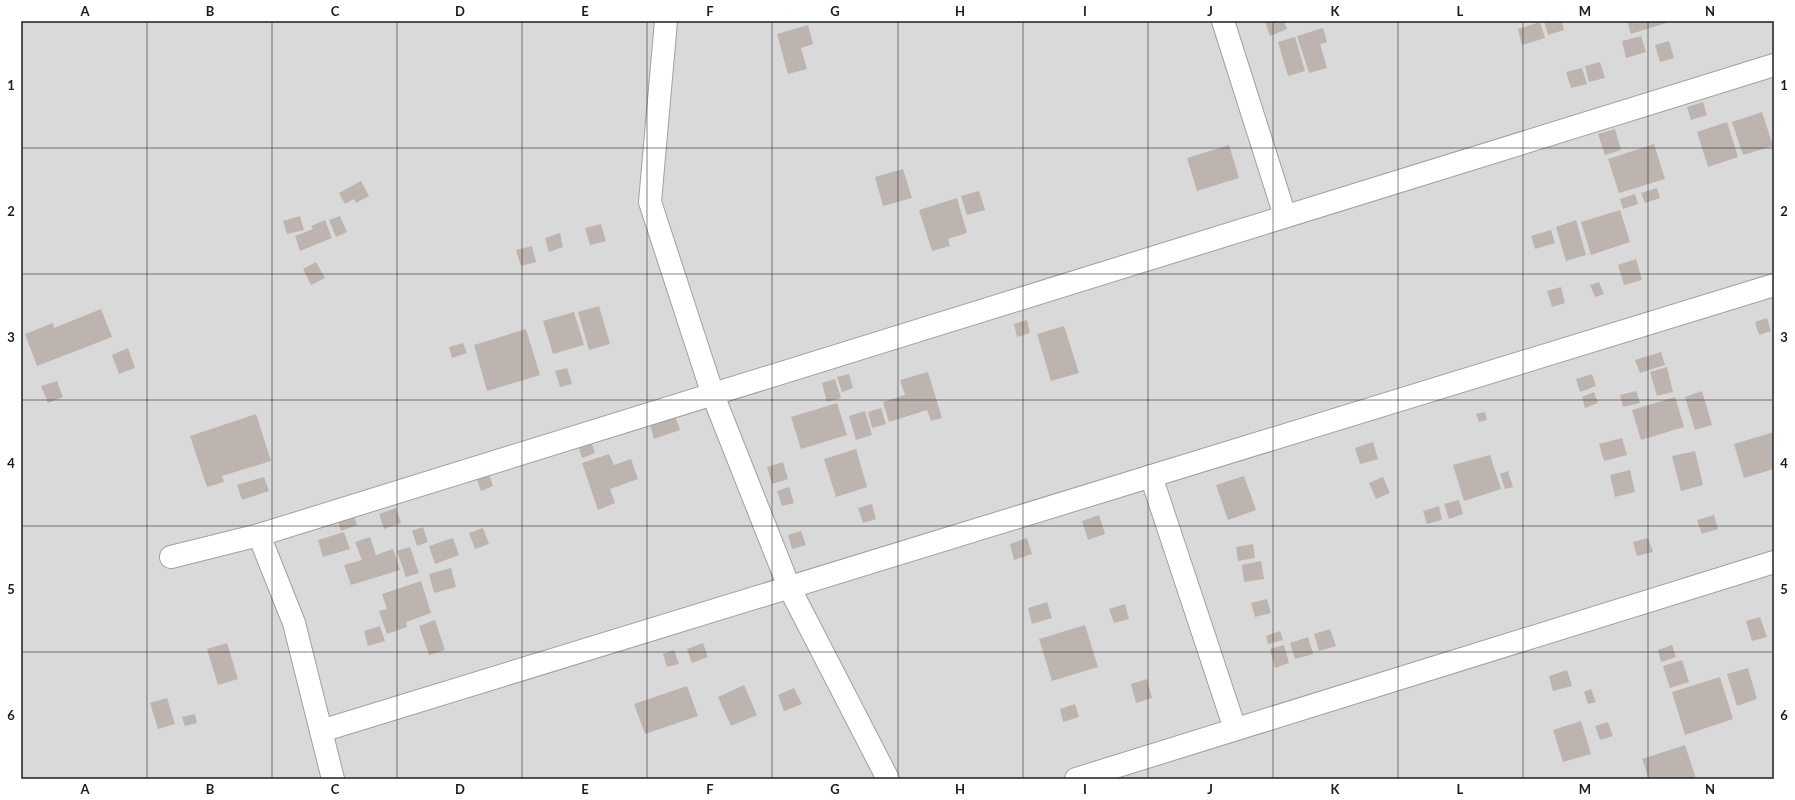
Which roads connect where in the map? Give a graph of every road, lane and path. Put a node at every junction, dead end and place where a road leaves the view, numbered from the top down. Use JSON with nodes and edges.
{"nodes":[{"id":1,"x":666,"y":21,"type":"edge"},
{"id":2,"x":1230,"y":23,"type":"edge"},
{"id":3,"x":1774,"y":66,"type":"edge"},
{"id":4,"x":1284,"y":216,"type":"junction"},
{"id":5,"x":1774,"y":285,"type":"edge"},
{"id":6,"x":713,"y":395,"type":"junction"},
{"id":7,"x":1151,"y":476,"type":"junction"},
{"id":8,"x":259,"y":535,"type":"junction"},
{"id":9,"x":171,"y":557,"type":"dead end"},
{"id":10,"x":1774,"y":562,"type":"edge"},
{"id":11,"x":789,"y":587,"type":"junction"},
{"id":12,"x":1235,"y":729,"type":"junction"},
{"id":13,"x":321,"y":731,"type":"junction"},
{"id":14,"x":333,"y":779,"type":"edge"},
{"id":15,"x":888,"y":779,"type":"edge"},
{"id":16,"x":1076,"y":779,"type":"edge"}],
"edges":[{"from":1,"to":6,"type":"street"},
{"from":2,"to":4,"type":"street"},
{"from":3,"to":4,"type":"street"},
{"from":4,"to":6,"type":"street"},
{"from":5,"to":7,"type":"street"},
{"from":6,"to":8,"type":"street"},
{"from":6,"to":11,"type":"street"},
{"from":7,"to":11,"type":"street"},
{"from":7,"to":12,"type":"street"},
{"from":8,"to":9,"type":"street"},
{"from":8,"to":13,"type":"street"},
{"from":10,"to":12,"type":"street"},
{"from":11,"to":13,"type":"street"},
{"from":11,"to":15,"type":"street"},
{"from":12,"to":16,"type":"street"},
{"from":13,"to":14,"type":"street"}]}
